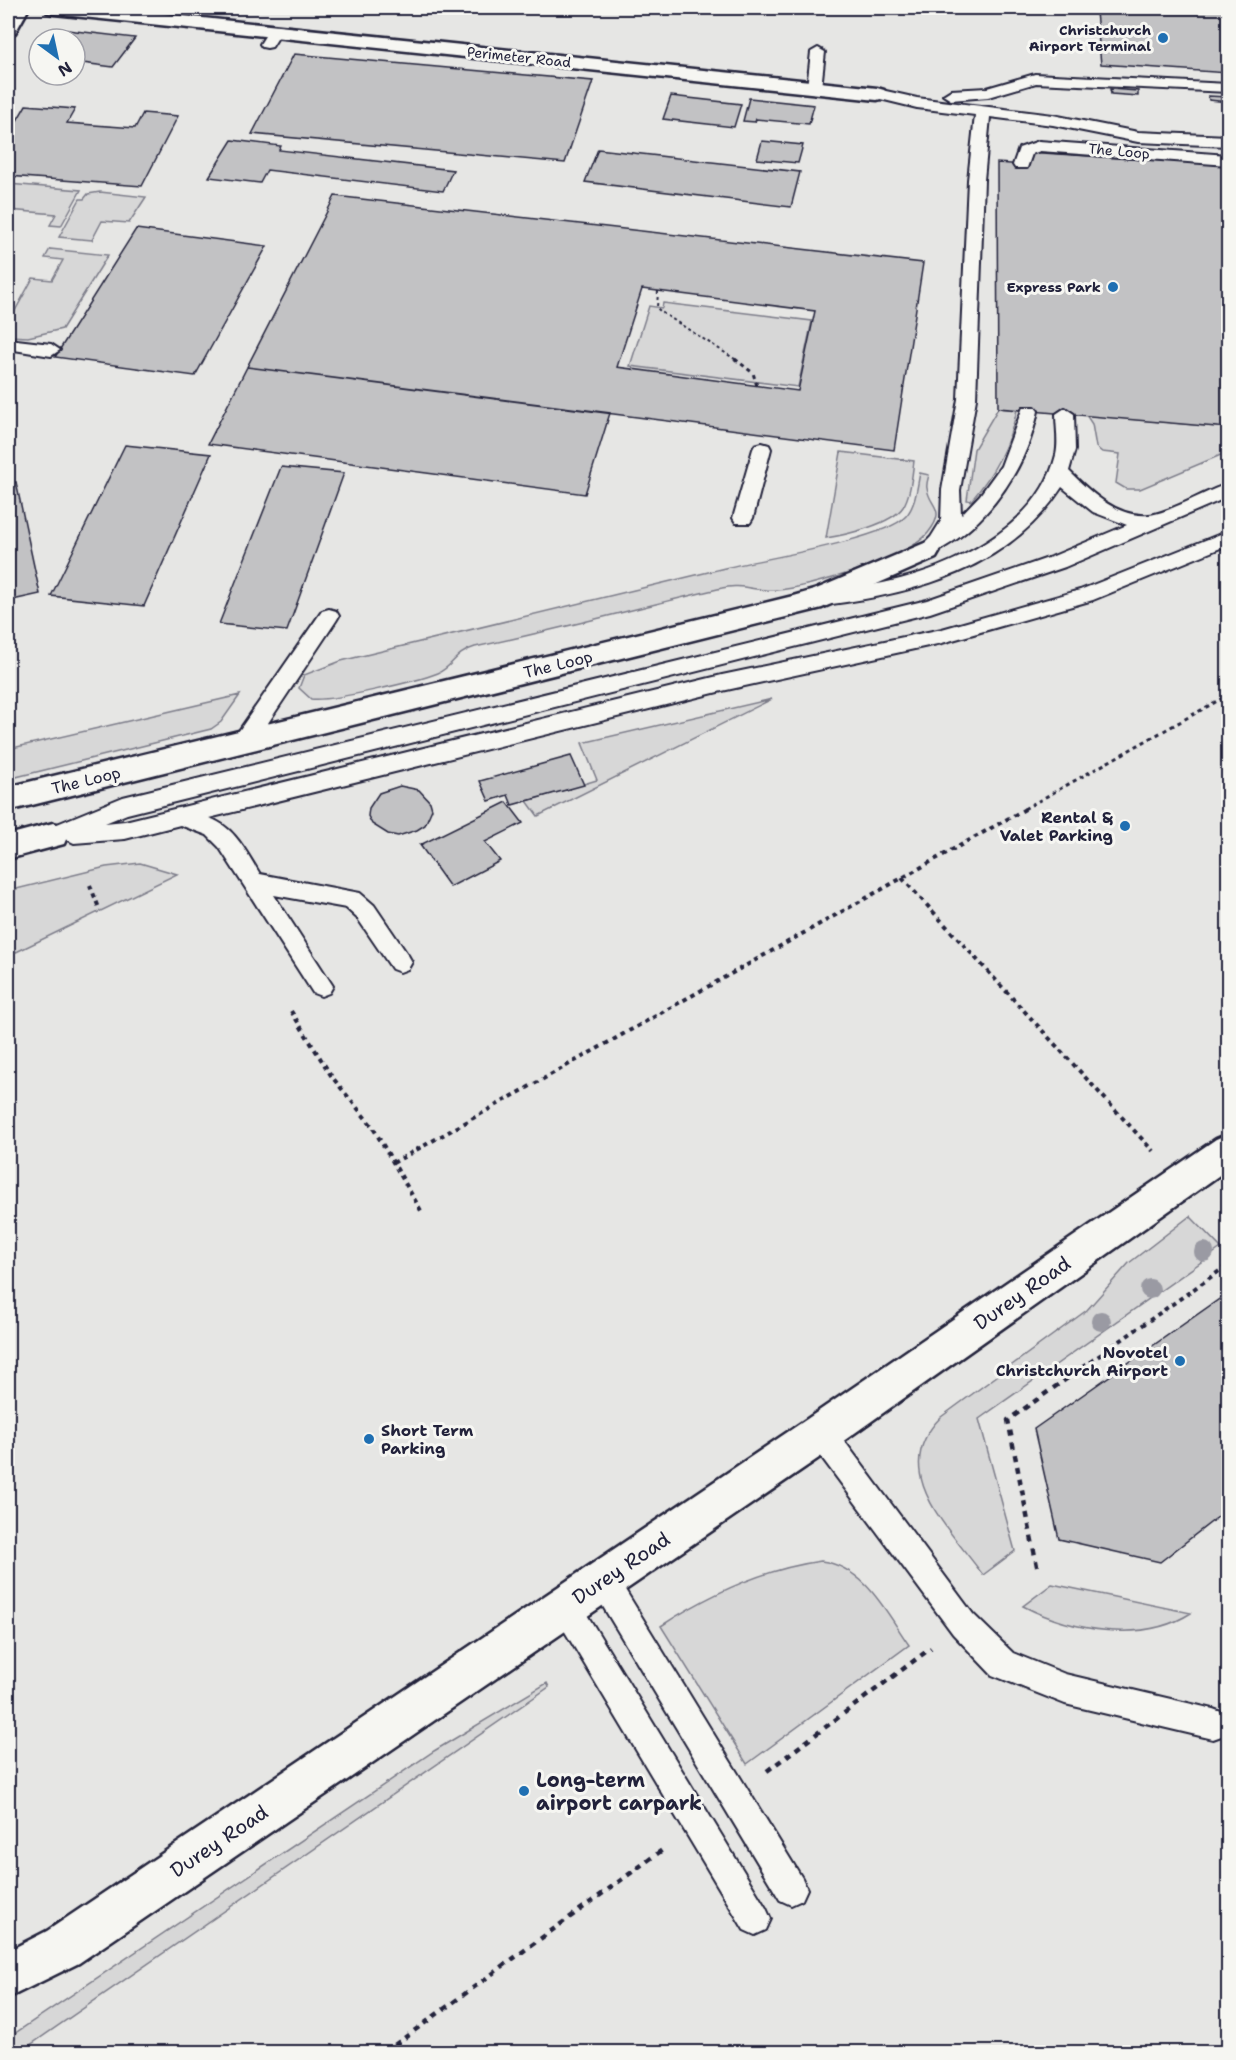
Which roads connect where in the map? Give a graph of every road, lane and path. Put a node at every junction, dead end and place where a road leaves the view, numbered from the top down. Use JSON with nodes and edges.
{"nodes":[{"id":1,"x":19,"y":8,"type":"edge"},
{"id":2,"x":54,"y":8,"type":"edge"},
{"id":3,"x":8,"y":29,"type":"edge"},
{"id":4,"x":818,"y":52,"type":"dead end"},
{"id":5,"x":814,"y":88,"type":"junction"},
{"id":6,"x":1228,"y":88,"type":"edge"},
{"id":7,"x":877,"y":94,"type":"junction"},
{"id":8,"x":983,"y":110,"type":"junction"},
{"id":9,"x":1228,"y":141,"type":"edge"},
{"id":10,"x":1225,"y":161,"type":"edge"},
{"id":11,"x":1021,"y":165,"type":"dead end"},
{"id":12,"x":658,"y":291,"type":"dead end"},
{"id":13,"x":8,"y":344,"type":"edge"},
{"id":14,"x":51,"y":350,"type":"dead end"},
{"id":15,"x":757,"y":386,"type":"dead end"},
{"id":16,"x":1029,"y":411,"type":"dead end"},
{"id":17,"x":1065,"y":414,"type":"dead end"},
{"id":18,"x":762,"y":449,"type":"dead end"},
{"id":19,"x":1059,"y":473,"type":"junction"},
{"id":20,"x":1228,"y":490,"type":"edge"},
{"id":21,"x":743,"y":518,"type":"dead end"},
{"id":22,"x":1150,"y":522,"type":"junction"},
{"id":23,"x":1228,"y":538,"type":"edge"},
{"id":24,"x":927,"y":551,"type":"junction"},
{"id":25,"x":822,"y":598,"type":"junction"},
{"id":26,"x":329,"y":616,"type":"dead end"},
{"id":27,"x":1228,"y":695,"type":"edge"},
{"id":28,"x":244,"y":741,"type":"junction"},
{"id":29,"x":8,"y":799,"type":"edge"},
{"id":30,"x":182,"y":817,"type":"junction"},
{"id":31,"x":53,"y":836,"type":"junction"},
{"id":32,"x":8,"y":847,"type":"edge"},
{"id":33,"x":902,"y":878,"type":"junction"},
{"id":34,"x":255,"y":882,"type":"junction"},
{"id":35,"x":90,"y":885,"type":"dead end"},
{"id":36,"x":99,"y":908,"type":"dead end"},
{"id":37,"x":400,"y":962,"type":"dead end"},
{"id":38,"x":321,"y":986,"type":"dead end"},
{"id":39,"x":286,"y":1004,"type":"dead end"},
{"id":40,"x":1228,"y":1150,"type":"edge"},
{"id":41,"x":393,"y":1163,"type":"junction"},
{"id":42,"x":1181,"y":1182,"type":"junction"},
{"id":43,"x":423,"y":1214,"type":"dead end"},
{"id":44,"x":1228,"y":1264,"type":"edge"},
{"id":45,"x":821,"y":1433,"type":"junction"},
{"id":46,"x":1037,"y":1566,"type":"dead end"},
{"id":47,"x":603,"y":1580,"type":"junction"},
{"id":48,"x":565,"y":1605,"type":"junction"},
{"id":49,"x":1213,"y":1724,"type":"dead end"},
{"id":50,"x":791,"y":1889,"type":"dead end"},
{"id":51,"x":755,"y":1919,"type":"dead end"},
{"id":52,"x":8,"y":1975,"type":"edge"}],
"edges":[{"from":1,"to":3,"type":"street"},
{"from":2,"to":5,"type":"street","name":"Perimeter Road"},
{"from":4,"to":5,"type":"lane"},
{"from":5,"to":7,"type":"street","name":"Perimeter Road"},
{"from":6,"to":7,"type":"lane"},
{"from":7,"to":8,"type":"lane","name":"Perimeter Road"},
{"from":8,"to":9,"type":"lane","name":"Perimeter Road"},
{"from":8,"to":24,"type":"lane"},
{"from":10,"to":11,"type":"lane","name":"The Loop"},
{"from":12,"to":15,"type":"path"},
{"from":13,"to":14,"type":"lane"},
{"from":16,"to":24,"type":"lane","name":"The Loop"},
{"from":17,"to":19,"type":"lane"},
{"from":18,"to":21,"type":"lane"},
{"from":19,"to":22,"type":"lane"},
{"from":19,"to":25,"type":"lane"},
{"from":20,"to":22,"type":"lane"},
{"from":22,"to":31,"type":"lane","name":"The Loop"},
{"from":23,"to":30,"type":"lane"},
{"from":24,"to":25,"type":"street","name":"The Loop"},
{"from":25,"to":28,"type":"street","name":"The Loop"},
{"from":26,"to":28,"type":"lane"},
{"from":27,"to":33,"type":"path"},
{"from":28,"to":29,"type":"street","name":"The Loop"},
{"from":30,"to":31,"type":"lane"},
{"from":30,"to":34,"type":"lane"},
{"from":31,"to":32,"type":"street","name":"The Loop"},
{"from":33,"to":41,"type":"path"},
{"from":33,"to":42,"type":"path"},
{"from":34,"to":37,"type":"lane"},
{"from":34,"to":38,"type":"lane"},
{"from":35,"to":36,"type":"path"},
{"from":39,"to":41,"type":"path"},
{"from":40,"to":42,"type":"street","name":"Durey Road"},
{"from":41,"to":43,"type":"path"},
{"from":42,"to":45,"type":"street","name":"Durey Road"},
{"from":44,"to":46,"type":"path"},
{"from":45,"to":47,"type":"street","name":"Durey Road"},
{"from":45,"to":49,"type":"lane"},
{"from":47,"to":48,"type":"street","name":"Durey Road"},
{"from":47,"to":50,"type":"lane"},
{"from":48,"to":51,"type":"lane"},
{"from":48,"to":52,"type":"street","name":"Durey Road"}]}
